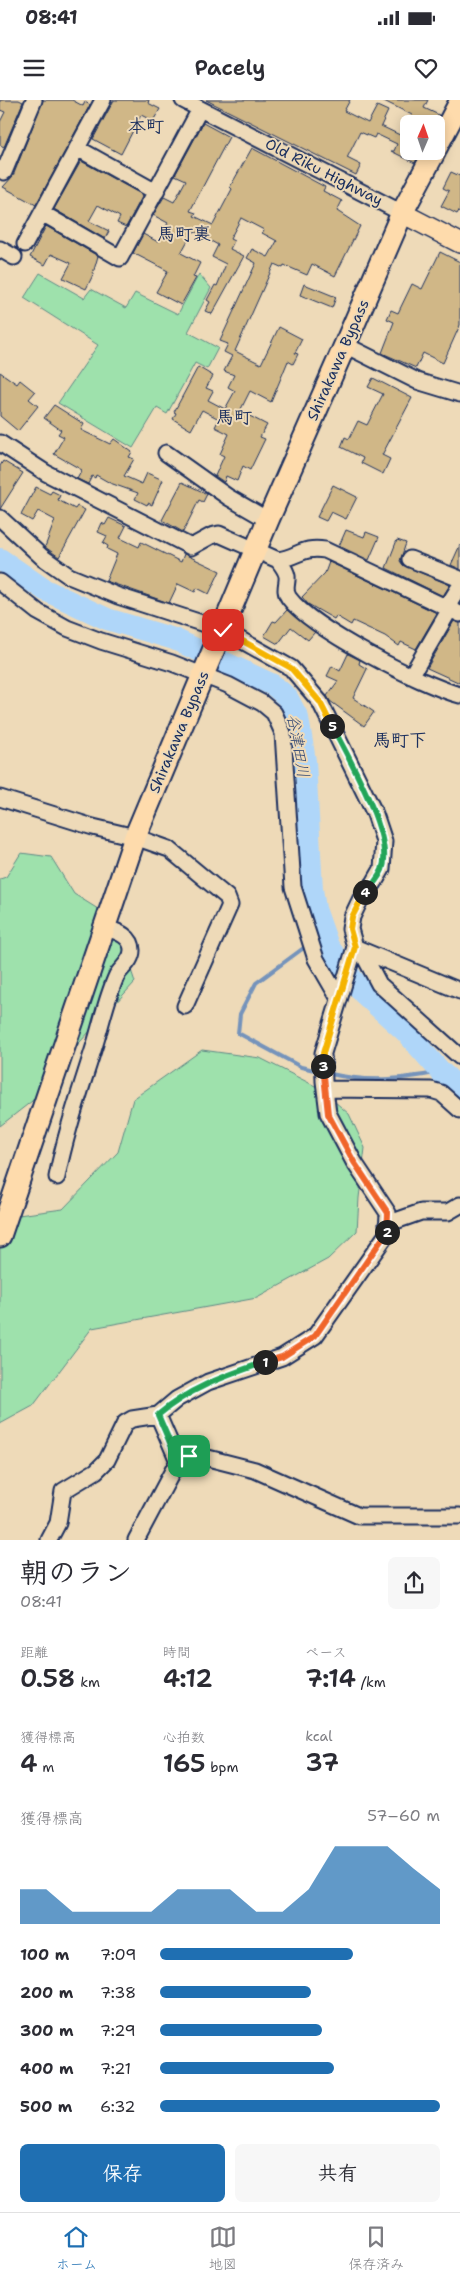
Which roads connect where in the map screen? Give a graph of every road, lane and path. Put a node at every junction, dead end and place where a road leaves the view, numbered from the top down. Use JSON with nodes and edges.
{"nodes":[{"id":1,"x":34,"y":100,"type":"edge"},
{"id":2,"x":104,"y":100,"type":"edge"},
{"id":3,"x":183,"y":100,"type":"edge"},
{"id":4,"x":460,"y":102,"type":"edge"},
{"id":5,"x":200,"y":109,"type":"junction"},
{"id":6,"x":445,"y":131,"type":"edge"},
{"id":7,"x":77,"y":148,"type":"junction"},
{"id":8,"x":430,"y":160,"type":"edge"},
{"id":9,"x":0,"y":169,"type":"edge"},
{"id":10,"x":156,"y":192,"type":"junction"},
{"id":11,"x":42,"y":213,"type":"junction"},
{"id":12,"x":402,"y":213,"type":"junction"},
{"id":13,"x":25,"y":244,"type":"dead end"},
{"id":14,"x":460,"y":244,"type":"edge"},
{"id":15,"x":0,"y":249,"type":"edge"},
{"id":16,"x":14,"y":257,"type":"dead end"},
{"id":17,"x":345,"y":345,"type":"junction"},
{"id":18,"x":460,"y":394,"type":"edge"},
{"id":19,"x":0,"y":443,"type":"edge"},
{"id":20,"x":166,"y":453,"type":"dead end"},
{"id":21,"x":0,"y":518,"type":"edge"},
{"id":22,"x":268,"y":520,"type":"junction"},
{"id":23,"x":257,"y":549,"type":"junction"},
{"id":24,"x":410,"y":559,"type":"dead end"},
{"id":25,"x":278,"y":560,"type":"junction"},
{"id":26,"x":460,"y":580,"type":"edge"},
{"id":27,"x":0,"y":582,"type":"edge"},
{"id":28,"x":460,"y":586,"type":"edge"},
{"id":29,"x":452,"y":610,"type":"edge"},
{"id":30,"x":221,"y":634,"type":"junction"},
{"id":31,"x":204,"y":673,"type":"junction"},
{"id":32,"x":411,"y":676,"type":"junction"},
{"id":33,"x":460,"y":695,"type":"edge"},
{"id":34,"x":0,"y":798,"type":"edge"},
{"id":35,"x":135,"y":837,"type":"junction"},
{"id":36,"x":104,"y":927,"type":"junction"},
{"id":37,"x":358,"y":948,"type":"junction"},
{"id":38,"x":460,"y":991,"type":"edge"},
{"id":39,"x":338,"y":997,"type":"junction"},
{"id":40,"x":185,"y":1006,"type":"dead end"},
{"id":41,"x":460,"y":1057,"type":"edge"},
{"id":42,"x":324,"y":1085,"type":"junction"},
{"id":43,"x":460,"y":1110,"type":"edge"},
{"id":44,"x":57,"y":1176,"type":"dead end"},
{"id":45,"x":460,"y":1205,"type":"edge"},
{"id":46,"x":387,"y":1224,"type":"junction"},
{"id":47,"x":0,"y":1236,"type":"edge"},
{"id":48,"x":158,"y":1415,"type":"junction"},
{"id":49,"x":178,"y":1461,"type":"junction"},
{"id":50,"x":460,"y":1516,"type":"edge"},
{"id":51,"x":49,"y":1540,"type":"edge"},
{"id":52,"x":136,"y":1540,"type":"edge"}],
"edges":[{"from":1,"to":9,"type":"street"},
{"from":2,"to":7,"type":"street"},
{"from":3,"to":5,"type":"street","name":"Old Riku Highway"},
{"from":4,"to":6,"type":"highway"},
{"from":5,"to":10,"type":"street"},
{"from":5,"to":12,"type":"street","name":"Old Riku Highway"},
{"from":7,"to":10,"type":"street"},
{"from":7,"to":11,"type":"street"},
{"from":8,"to":12,"type":"highway"},
{"from":10,"to":11,"type":"street"},
{"from":11,"to":13,"type":"street"},
{"from":12,"to":14,"type":"main road"},
{"from":12,"to":17,"type":"highway","name":"Shirakawa Bypass"},
{"from":15,"to":16,"type":"street"},
{"from":17,"to":18,"type":"street"},
{"from":17,"to":22,"type":"highway","name":"Shirakawa Bypass"},
{"from":19,"to":23,"type":"street"},
{"from":20,"to":22,"type":"street"},
{"from":21,"to":30,"type":"street"},
{"from":22,"to":23,"type":"highway","name":"Shirakawa Bypass"},
{"from":23,"to":25,"type":"street"},
{"from":23,"to":30,"type":"highway","name":"Shirakawa Bypass"},
{"from":24,"to":26,"type":"street"},
{"from":25,"to":29,"type":"street"},
{"from":25,"to":32,"type":"street"},
{"from":27,"to":31,"type":"street"},
{"from":28,"to":29,"type":"street"},
{"from":29,"to":32,"type":"street"},
{"from":30,"to":31,"type":"highway","name":"Shirakawa Bypass"},
{"from":30,"to":37,"type":"street"},
{"from":31,"to":35,"type":"highway","name":"Shirakawa Bypass"},
{"from":31,"to":39,"type":"street"},
{"from":32,"to":33,"type":"street"},
{"from":34,"to":35,"type":"street"},
{"from":35,"to":36,"type":"highway","name":"Shirakawa Bypass"},
{"from":35,"to":40,"type":"street"},
{"from":36,"to":44,"type":"street"},
{"from":36,"to":47,"type":"highway","name":"Shirakawa Bypass"},
{"from":37,"to":38,"type":"street"},
{"from":37,"to":39,"type":"street"},
{"from":37,"to":41,"type":"street"},
{"from":39,"to":42,"type":"street"},
{"from":42,"to":43,"type":"street"},
{"from":42,"to":46,"type":"street"},
{"from":45,"to":46,"type":"street"},
{"from":46,"to":48,"type":"street"},
{"from":48,"to":49,"type":"street"},
{"from":48,"to":51,"type":"street"},
{"from":49,"to":50,"type":"street"},
{"from":49,"to":52,"type":"street"}]}
